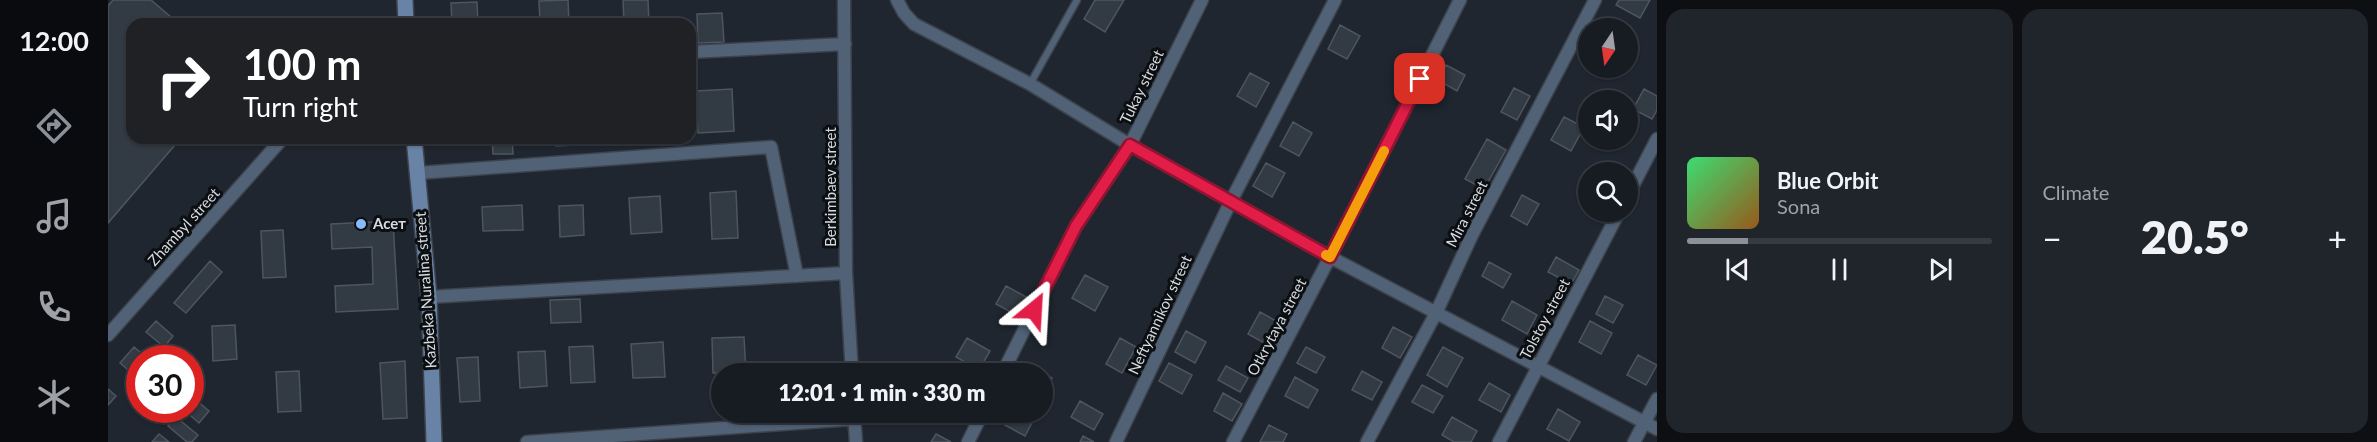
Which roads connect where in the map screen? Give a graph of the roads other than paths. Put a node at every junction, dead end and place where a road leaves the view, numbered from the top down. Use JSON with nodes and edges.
{"nodes":[{"id":1,"x":405,"y":0,"type":"edge"},
{"id":2,"x":844,"y":0,"type":"edge"},
{"id":3,"x":897,"y":0,"type":"edge"},
{"id":4,"x":1077,"y":0,"type":"edge"},
{"id":5,"x":1202,"y":0,"type":"edge"},
{"id":6,"x":1335,"y":0,"type":"edge"},
{"id":7,"x":1460,"y":0,"type":"edge"},
{"id":8,"x":1595,"y":0,"type":"edge"},
{"id":9,"x":406,"y":18,"type":"edge"},
{"id":10,"x":846,"y":44,"type":"junction"},
{"id":11,"x":696,"y":52,"type":"edge"},
{"id":12,"x":1029,"y":84,"type":"junction"},
{"id":13,"x":1657,"y":139,"type":"edge"},
{"id":14,"x":278,"y":144,"type":"edge"},
{"id":15,"x":415,"y":144,"type":"edge"},
{"id":16,"x":1130,"y":145,"type":"junction"},
{"id":17,"x":418,"y":173,"type":"junction"},
{"id":18,"x":1638,"y":176,"type":"edge"},
{"id":19,"x":1231,"y":201,"type":"junction"},
{"id":20,"x":1614,"y":222,"type":"edge"},
{"id":21,"x":1330,"y":257,"type":"junction"},
{"id":22,"x":846,"y":273,"type":"junction"},
{"id":23,"x":797,"y":276,"type":"junction"},
{"id":24,"x":429,"y":297,"type":"junction"},
{"id":25,"x":1436,"y":313,"type":"junction"},
{"id":26,"x":108,"y":335,"type":"edge"},
{"id":27,"x":851,"y":363,"type":"edge"},
{"id":28,"x":1008,"y":363,"type":"edge"},
{"id":29,"x":1538,"y":365,"type":"junction"},
{"id":30,"x":1657,"y":399,"type":"edge"},
{"id":31,"x":766,"y":423,"type":"edge"},
{"id":32,"x":855,"y":423,"type":"edge"},
{"id":33,"x":978,"y":423,"type":"edge"},
{"id":34,"x":1645,"y":423,"type":"junction"},
{"id":35,"x":1657,"y":429,"type":"edge"},
{"id":36,"x":434,"y":442,"type":"edge"},
{"id":37,"x":527,"y":442,"type":"edge"},
{"id":38,"x":856,"y":442,"type":"edge"},
{"id":39,"x":968,"y":442,"type":"edge"},
{"id":40,"x":1116,"y":442,"type":"edge"},
{"id":41,"x":1233,"y":442,"type":"edge"},
{"id":42,"x":1367,"y":442,"type":"edge"},
{"id":43,"x":1499,"y":442,"type":"edge"},
{"id":44,"x":1635,"y":442,"type":"edge"}],
"edges":[{"from":1,"to":9,"type":"street"},
{"from":2,"to":10,"type":"street","name":"Berkimbaev street"},
{"from":3,"to":12,"type":"street"},
{"from":4,"to":12,"type":"lane"},
{"from":5,"to":16,"type":"street","name":"Tukay street"},
{"from":6,"to":19,"type":"street","name":"Neftyannikov street"},
{"from":7,"to":21,"type":"street","name":"Otkrytaya street"},
{"from":8,"to":25,"type":"street","name":"Mira street"},
{"from":10,"to":11,"type":"street"},
{"from":10,"to":22,"type":"street","name":"Berkimbaev street"},
{"from":12,"to":16,"type":"street"},
{"from":13,"to":18,"type":"street"},
{"from":14,"to":26,"type":"street","name":"Zhambyl street"},
{"from":15,"to":17,"type":"street","name":"Kazbeka Nuralina street"},
{"from":16,"to":19,"type":"street"},
{"from":16,"to":28,"type":"street","name":"Tukay street"},
{"from":17,"to":23,"type":"street"},
{"from":17,"to":24,"type":"street","name":"Kazbeka Nuralina street"},
{"from":19,"to":21,"type":"street"},
{"from":19,"to":40,"type":"street","name":"Neftyannikov street"},
{"from":20,"to":29,"type":"street","name":"Tolstoy street"},
{"from":21,"to":25,"type":"street"},
{"from":21,"to":41,"type":"street","name":"Otkrytaya street"},
{"from":22,"to":23,"type":"street"},
{"from":22,"to":27,"type":"street","name":"Berkimbaev street"},
{"from":23,"to":24,"type":"street"},
{"from":24,"to":36,"type":"street","name":"Kazbeka Nuralina street"},
{"from":25,"to":29,"type":"street"},
{"from":25,"to":42,"type":"street","name":"Mira street"},
{"from":29,"to":34,"type":"street"},
{"from":29,"to":43,"type":"street","name":"Tolstoy street"},
{"from":30,"to":34,"type":"street"},
{"from":31,"to":37,"type":"street"},
{"from":32,"to":38,"type":"street"},
{"from":33,"to":39,"type":"street"},
{"from":34,"to":35,"type":"street"},
{"from":34,"to":44,"type":"street"}]}
